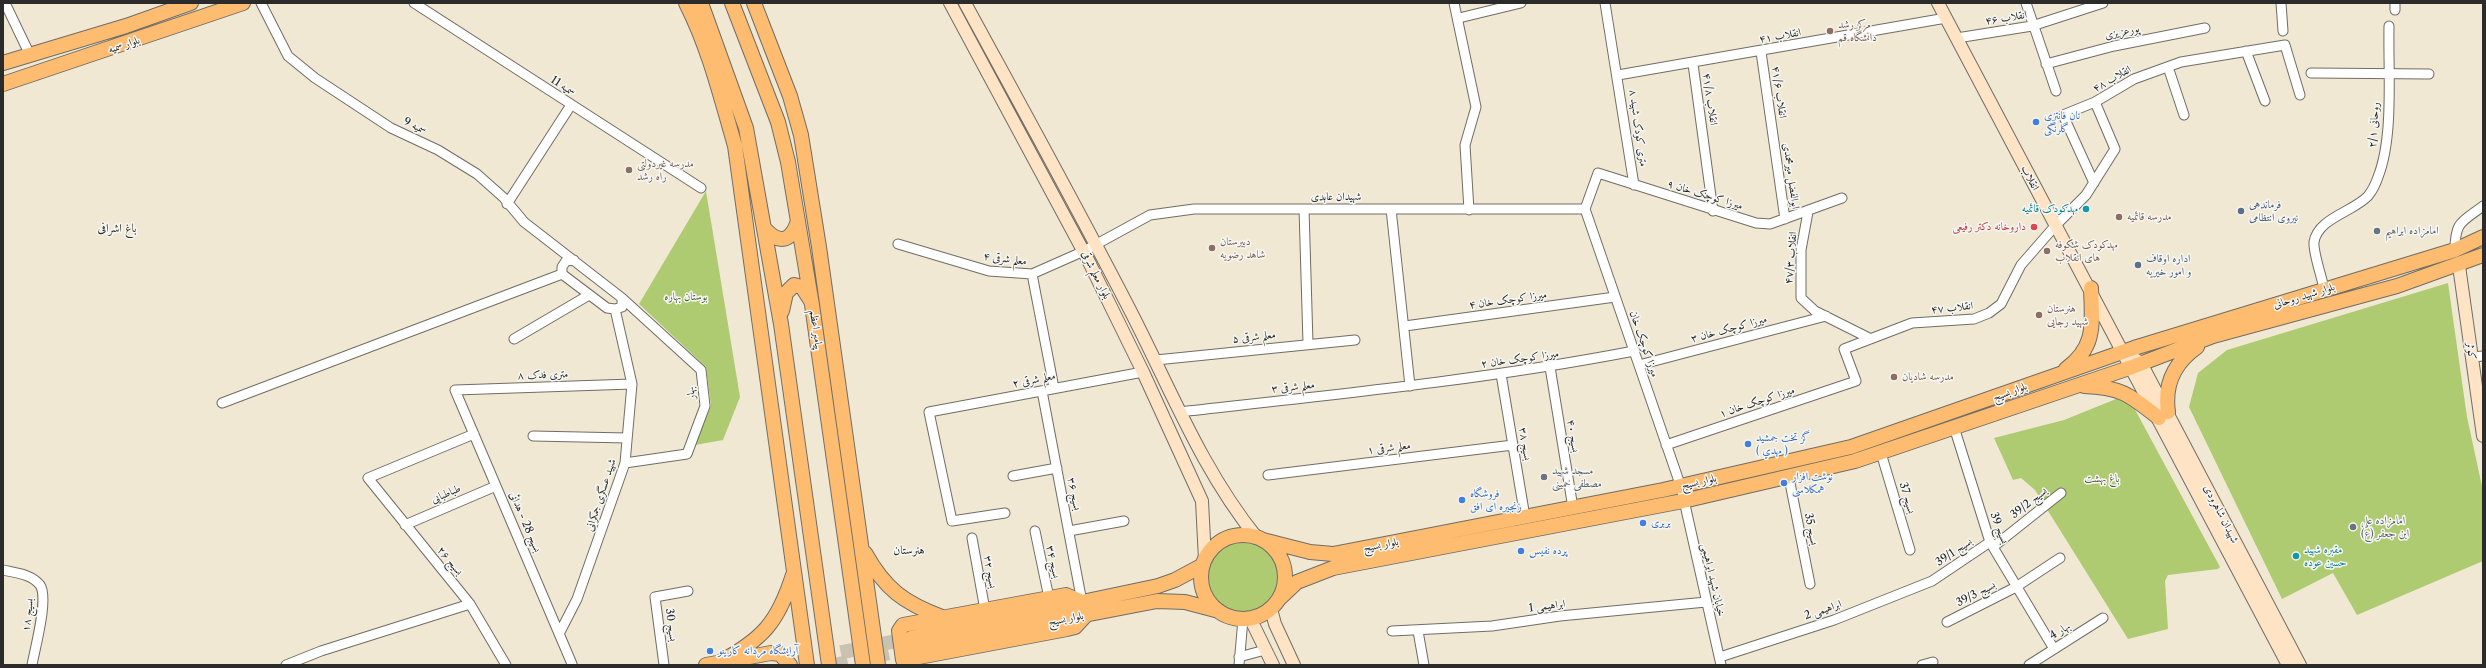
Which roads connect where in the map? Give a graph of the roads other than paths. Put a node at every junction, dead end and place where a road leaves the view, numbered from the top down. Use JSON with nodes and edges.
{"nodes":[{"id":1,"x":5,"y":3,"type":"edge"},
{"id":2,"x":191,"y":3,"type":"edge"},
{"id":3,"x":244,"y":3,"type":"edge"},
{"id":4,"x":261,"y":3,"type":"edge"},
{"id":5,"x":414,"y":3,"type":"edge"},
{"id":6,"x":686,"y":3,"type":"edge"},
{"id":7,"x":701,"y":3,"type":"edge"},
{"id":8,"x":732,"y":3,"type":"edge"},
{"id":9,"x":754,"y":3,"type":"edge"},
{"id":10,"x":950,"y":3,"type":"edge"},
{"id":11,"x":965,"y":3,"type":"edge"},
{"id":12,"x":1454,"y":3,"type":"edge"},
{"id":13,"x":1521,"y":3,"type":"edge"},
{"id":14,"x":1605,"y":3,"type":"edge"},
{"id":15,"x":1938,"y":3,"type":"edge"},
{"id":16,"x":2026,"y":3,"type":"edge"},
{"id":17,"x":2103,"y":3,"type":"edge"},
{"id":18,"x":2281,"y":3,"type":"edge"},
{"id":19,"x":1459,"y":18,"type":"junction"},
{"id":20,"x":1946,"y":18,"type":"junction"},
{"id":21,"x":2032,"y":26,"type":"junction"},
{"id":22,"x":2389,"y":26,"type":"dead end"},
{"id":23,"x":2205,"y":28,"type":"dead end"},
{"id":24,"x":2283,"y":31,"type":"dead end"},
{"id":25,"x":1957,"y":38,"type":"junction"},
{"id":26,"x":2246,"y":51,"type":"junction"},
{"id":27,"x":1761,"y":52,"type":"junction"},
{"id":28,"x":30,"y":56,"type":"junction"},
{"id":29,"x":3,"y":63,"type":"edge"},
{"id":30,"x":1693,"y":64,"type":"junction"},
{"id":31,"x":2046,"y":64,"type":"junction"},
{"id":32,"x":2168,"y":67,"type":"junction"},
{"id":33,"x":2311,"y":73,"type":"dead end"},
{"id":34,"x":2388,"y":73,"type":"junction"},
{"id":35,"x":2429,"y":74,"type":"dead end"},
{"id":36,"x":1618,"y":76,"type":"junction"},
{"id":37,"x":3,"y":84,"type":"edge"},
{"id":38,"x":2056,"y":91,"type":"dead end"},
{"id":39,"x":2300,"y":95,"type":"dead end"},
{"id":40,"x":2265,"y":101,"type":"dead end"},
{"id":41,"x":2095,"y":102,"type":"junction"},
{"id":42,"x":571,"y":105,"type":"junction"},
{"id":43,"x":2184,"y":115,"type":"dead end"},
{"id":44,"x":1774,"y":136,"type":"joint"},
{"id":45,"x":2094,"y":183,"type":"junction"},
{"id":46,"x":1634,"y":185,"type":"junction"},
{"id":47,"x":701,"y":188,"type":"dead end"},
{"id":48,"x":1842,"y":198,"type":"dead end"},
{"id":49,"x":507,"y":204,"type":"junction"},
{"id":50,"x":2483,"y":206,"type":"edge"},
{"id":51,"x":1304,"y":209,"type":"junction"},
{"id":52,"x":1584,"y":209,"type":"junction"},
{"id":53,"x":1391,"y":210,"type":"junction"},
{"id":54,"x":1469,"y":210,"type":"junction"},
{"id":55,"x":1713,"y":211,"type":"junction"},
{"id":56,"x":1808,"y":212,"type":"junction"},
{"id":57,"x":1785,"y":219,"type":"junction"},
{"id":58,"x":798,"y":221,"type":"junction"},
{"id":59,"x":2055,"y":226,"type":"junction"},
{"id":60,"x":764,"y":228,"type":"junction"},
{"id":61,"x":2483,"y":237,"type":"edge"},
{"id":62,"x":898,"y":244,"type":"dead end"},
{"id":63,"x":1096,"y":244,"type":"junction"},
{"id":64,"x":2455,"y":250,"type":"junction"},
{"id":65,"x":1084,"y":252,"type":"junction"},
{"id":66,"x":2483,"y":255,"type":"edge"},
{"id":67,"x":574,"y":260,"type":"junction"},
{"id":68,"x":2459,"y":266,"type":"junction"},
{"id":69,"x":562,"y":274,"type":"junction"},
{"id":70,"x":1032,"y":274,"type":"junction"},
{"id":71,"x":2090,"y":288,"type":"junction"},
{"id":72,"x":2324,"y":289,"type":"junction"},
{"id":73,"x":589,"y":295,"type":"junction"},
{"id":74,"x":1615,"y":297,"type":"junction"},
{"id":75,"x":622,"y":298,"type":"junction"},
{"id":76,"x":812,"y":306,"type":"junction"},
{"id":77,"x":615,"y":309,"type":"junction"},
{"id":78,"x":1826,"y":316,"type":"junction"},
{"id":79,"x":781,"y":324,"type":"junction"},
{"id":80,"x":1405,"y":326,"type":"junction"},
{"id":81,"x":2213,"y":336,"type":"junction"},
{"id":82,"x":1869,"y":338,"type":"junction"},
{"id":83,"x":514,"y":339,"type":"dead end"},
{"id":84,"x":1355,"y":340,"type":"dead end"},
{"id":85,"x":1308,"y":343,"type":"junction"},
{"id":86,"x":1634,"y":351,"type":"junction"},
{"id":87,"x":2123,"y":352,"type":"junction"},
{"id":88,"x":2477,"y":357,"type":"edge"},
{"id":89,"x":1156,"y":360,"type":"junction"},
{"id":90,"x":1639,"y":365,"type":"junction"},
{"id":91,"x":2137,"y":365,"type":"junction"},
{"id":92,"x":1550,"y":367,"type":"junction"},
{"id":93,"x":1143,"y":372,"type":"junction"},
{"id":94,"x":1501,"y":374,"type":"junction"},
{"id":95,"x":2058,"y":374,"type":"junction"},
{"id":96,"x":1856,"y":381,"type":"joint"},
{"id":97,"x":632,"y":384,"type":"junction"},
{"id":98,"x":1410,"y":386,"type":"junction"},
{"id":99,"x":2071,"y":386,"type":"junction"},
{"id":100,"x":1054,"y":388,"type":"junction"},
{"id":101,"x":455,"y":390,"type":"joint"},
{"id":102,"x":1042,"y":391,"type":"junction"},
{"id":103,"x":222,"y":403,"type":"dead end"},
{"id":104,"x":1179,"y":412,"type":"junction"},
{"id":105,"x":2163,"y":415,"type":"junction"},
{"id":106,"x":1954,"y":427,"type":"junction"},
{"id":107,"x":2482,"y":431,"type":"edge"},
{"id":108,"x":474,"y":434,"type":"junction"},
{"id":109,"x":534,"y":436,"type":"dead end"},
{"id":110,"x":627,"y":438,"type":"junction"},
{"id":111,"x":1513,"y":445,"type":"junction"},
{"id":112,"x":1666,"y":445,"type":"junction"},
{"id":113,"x":1881,"y":453,"type":"junction"},
{"id":114,"x":625,"y":463,"type":"junction"},
{"id":115,"x":1056,"y":468,"type":"junction"},
{"id":116,"x":1268,"y":475,"type":"dead end"},
{"id":117,"x":1013,"y":476,"type":"dead end"},
{"id":118,"x":1789,"y":478,"type":"junction"},
{"id":119,"x":496,"y":486,"type":"junction"},
{"id":120,"x":1700,"y":490,"type":"junction"},
{"id":121,"x":1682,"y":494,"type":"junction"},
{"id":122,"x":2061,"y":494,"type":"dead end"},
{"id":123,"x":1667,"y":496,"type":"junction"},
{"id":124,"x":1573,"y":508,"type":"junction"},
{"id":125,"x":1005,"y":513,"type":"dead end"},
{"id":126,"x":1525,"y":517,"type":"junction"},
{"id":127,"x":1124,"y":521,"type":"dead end"},
{"id":128,"x":405,"y":524,"type":"junction"},
{"id":129,"x":1035,"y":531,"type":"dead end"},
{"id":130,"x":1069,"y":531,"type":"junction"},
{"id":131,"x":972,"y":538,"type":"dead end"},
{"id":132,"x":1260,"y":539,"type":"junction"},
{"id":133,"x":861,"y":545,"type":"junction"},
{"id":134,"x":1991,"y":545,"type":"junction"},
{"id":135,"x":1910,"y":550,"type":"dead end"},
{"id":136,"x":2060,"y":558,"type":"dead end"},
{"id":137,"x":1204,"y":562,"type":"junction"},
{"id":138,"x":3,"y":570,"type":"edge"},
{"id":139,"x":794,"y":571,"type":"junction"},
{"id":140,"x":1932,"y":582,"type":"joint"},
{"id":141,"x":1810,"y":584,"type":"dead end"},
{"id":142,"x":2016,"y":587,"type":"junction"},
{"id":143,"x":688,"y":591,"type":"dead end"},
{"id":144,"x":1048,"y":598,"type":"junction"},
{"id":145,"x":1706,"y":602,"type":"junction"},
{"id":146,"x":470,"y":604,"type":"junction"},
{"id":147,"x":1275,"y":604,"type":"junction"},
{"id":148,"x":1084,"y":608,"type":"junction"},
{"id":149,"x":985,"y":610,"type":"junction"},
{"id":150,"x":1219,"y":611,"type":"junction"},
{"id":151,"x":942,"y":617,"type":"junction"},
{"id":152,"x":1246,"y":618,"type":"junction"},
{"id":153,"x":2103,"y":618,"type":"dead end"},
{"id":154,"x":1947,"y":622,"type":"dead end"},
{"id":155,"x":1392,"y":631,"type":"dead end"},
{"id":156,"x":1418,"y":631,"type":"junction"},
{"id":157,"x":559,"y":634,"type":"junction"},
{"id":158,"x":912,"y":643,"type":"tunnel mouth"},
{"id":159,"x":2054,"y":649,"type":"junction"},
{"id":160,"x":1265,"y":650,"type":"junction"},
{"id":161,"x":934,"y":655,"type":"junction"},
{"id":162,"x":1239,"y":661,"type":"edge"},
{"id":163,"x":1721,"y":661,"type":"edge"},
{"id":164,"x":1933,"y":662,"type":"dead end"},
{"id":165,"x":713,"y":664,"type":"edge"},
{"id":166,"x":32,"y":665,"type":"edge"},
{"id":167,"x":286,"y":665,"type":"edge"},
{"id":168,"x":506,"y":665,"type":"edge"},
{"id":169,"x":572,"y":665,"type":"edge"},
{"id":170,"x":664,"y":665,"type":"edge"},
{"id":171,"x":790,"y":665,"type":"edge"},
{"id":172,"x":807,"y":665,"type":"edge"},
{"id":173,"x":829,"y":665,"type":"edge"},
{"id":174,"x":863,"y":665,"type":"edge"},
{"id":175,"x":878,"y":665,"type":"edge"},
{"id":176,"x":921,"y":665,"type":"edge"},
{"id":177,"x":1273,"y":665,"type":"edge"},
{"id":178,"x":1294,"y":665,"type":"edge"},
{"id":179,"x":1424,"y":665,"type":"edge"},
{"id":180,"x":1922,"y":665,"type":"edge"},
{"id":181,"x":2029,"y":665,"type":"edge"},
{"id":182,"x":2288,"y":665,"type":"edge"},
{"id":183,"x":2300,"y":665,"type":"edge"}],
"edges":[{"from":1,"to":28,"type":"street"},
{"from":2,"to":28,"type":"main road","name":"بلوار سمیه"},
{"from":3,"to":37,"type":"main road","name":"بلوار سمیه"},
{"from":4,"to":49,"type":"street","name":"سمیه 9"},
{"from":5,"to":42,"type":"street","name":"سمیه 11"},
{"from":6,"to":139,"type":"main road"},
{"from":7,"to":60,"type":"main road"},
{"from":8,"to":58,"type":"main road","name":"پیامبر اعظم"},
{"from":9,"to":133,"type":"main road"},
{"from":10,"to":65,"type":"main road","name":"بلوار معلم شرقی"},
{"from":11,"to":63,"type":"main road","name":"بلوار معلم شرقی"},
{"from":12,"to":19,"type":"street"},
{"from":13,"to":19,"type":"street"},
{"from":14,"to":36,"type":"street","name":"۸ متری کودک شهید"},
{"from":15,"to":20,"type":"main road","name":"انقلاب"},
{"from":16,"to":21,"type":"street"},
{"from":17,"to":21,"type":"street","name":"انقلاب ۴۶"},
{"from":18,"to":24,"type":"street"},
{"from":19,"to":54,"type":"street"},
{"from":20,"to":25,"type":"main road","name":"انقلاب"},
{"from":20,"to":27,"type":"street","name":"انقلاب ۴۱"},
{"from":21,"to":25,"type":"street","name":"انقلاب ۴۶"},
{"from":21,"to":31,"type":"street"},
{"from":22,"to":34,"type":"street","name":"روحانی ۲/۱"},
{"from":23,"to":31,"type":"street","name":"پورعزیزی"},
{"from":25,"to":59,"type":"main road","name":"انقلاب"},
{"from":26,"to":32,"type":"street","name":"انقلاب ۴۸"},
{"from":26,"to":39,"type":"street","name":"انقلاب ۴۸"},
{"from":26,"to":40,"type":"street"},
{"from":27,"to":30,"type":"street","name":"انقلاب ۴۱"},
{"from":27,"to":44,"type":"street","name":"انقلاب ۴۱/۶"},
{"from":28,"to":29,"type":"main road","name":"بلوار سمیه"},
{"from":30,"to":36,"type":"street","name":"انقلاب ۴۱"},
{"from":30,"to":55,"type":"street","name":"انقلاب ۴۱/۸"},
{"from":31,"to":38,"type":"street"},
{"from":32,"to":41,"type":"street","name":"انقلاب ۴۸"},
{"from":32,"to":43,"type":"street"},
{"from":33,"to":34,"type":"street"},
{"from":34,"to":35,"type":"street"},
{"from":34,"to":72,"type":"street","name":"روحانی ۲/۱"},
{"from":36,"to":46,"type":"street","name":"۸ متری کودک شهید"},
{"from":41,"to":45,"type":"street","name":"انقلاب ۴۸"},
{"from":41,"to":45,"type":"street"},
{"from":42,"to":47,"type":"street","name":"سمیه 11"},
{"from":42,"to":49,"type":"street"},
{"from":44,"to":57,"type":"street","name":"ابوالفضل میرمحمدی"},
{"from":45,"to":59,"type":"street","name":"انقلاب ۴۸"},
{"from":46,"to":52,"type":"street","name":"میرزا کوچک خان ۹"},
{"from":46,"to":55,"type":"street","name":"میرزا کوچک خان ۹"},
{"from":48,"to":56,"type":"street","name":"میرزا کوچک خان ۹"},
{"from":49,"to":67,"type":"street","name":"سمیه 9"},
{"from":50,"to":64,"type":"street"},
{"from":51,"to":53,"type":"street","name":"شهیدان عابدی"},
{"from":51,"to":63,"type":"street","name":"شهیدان عابدی"},
{"from":51,"to":85,"type":"street"},
{"from":52,"to":54,"type":"street","name":"شهیدان عابدی"},
{"from":52,"to":74,"type":"street","name":"میرزا کوچک خان"},
{"from":53,"to":54,"type":"street","name":"شهیدان عابدی"},
{"from":53,"to":80,"type":"street"},
{"from":55,"to":57,"type":"street","name":"میرزا کوچک خان ۹"},
{"from":56,"to":57,"type":"street","name":"میرزا کوچک خان ۹"},
{"from":56,"to":78,"type":"street","name":"انقلاب ۴۷/۳"},
{"from":58,"to":60,"type":"main road"},
{"from":58,"to":76,"type":"main road","name":"پیامبر اعظم"},
{"from":59,"to":71,"type":"main road","name":"انقلاب"},
{"from":59,"to":82,"type":"street","name":"انقلاب ۴۷"},
{"from":60,"to":79,"type":"main road"},
{"from":61,"to":64,"type":"main road","name":"بلوار شهید روحانی"},
{"from":62,"to":70,"type":"street","name":"معلم شرقی ۴"},
{"from":63,"to":65,"type":"street","name":"شهیدان عابدی"},
{"from":63,"to":89,"type":"main road","name":"بلوار معلم شرقی"},
{"from":64,"to":68,"type":"main road"},
{"from":64,"to":72,"type":"main road","name":"بلوار شهید روحانی"},
{"from":65,"to":70,"type":"street","name":"معلم شرقی ۴"},
{"from":65,"to":93,"type":"main road","name":"بلوار معلم شرقی"},
{"from":66,"to":68,"type":"main road","name":"بلوار شهید روحانی"},
{"from":67,"to":69,"type":"street"},
{"from":67,"to":75,"type":"street","name":"سمیه 9"},
{"from":68,"to":81,"type":"main road","name":"بلوار شهید روحانی"},
{"from":68,"to":88,"type":"main road","name":"کوثر"},
{"from":69,"to":73,"type":"street"},
{"from":69,"to":103,"type":"street"},
{"from":70,"to":100,"type":"street"},
{"from":71,"to":87,"type":"main road","name":"انقلاب"},
{"from":71,"to":95,"type":"main road"},
{"from":72,"to":87,"type":"main road","name":"بلوار شهید روحانی"},
{"from":73,"to":77,"type":"street"},
{"from":73,"to":83,"type":"street"},
{"from":74,"to":80,"type":"street","name":"میرزا کوچک خان ۴"},
{"from":74,"to":86,"type":"street","name":"میرزا کوچک خان"},
{"from":75,"to":77,"type":"street"},
{"from":75,"to":114,"type":"street","name":"بهار"},
{"from":76,"to":79,"type":"main road"},
{"from":76,"to":174,"type":"main road","name":"پیامبر اعظم"},
{"from":77,"to":97,"type":"street","name":"شهید عسگری جمکرانی"},
{"from":78,"to":82,"type":"street","name":"انقلاب ۴۷/۳"},
{"from":78,"to":90,"type":"street","name":"میرزا کوچک خان ۳"},
{"from":79,"to":173,"type":"main road"},
{"from":80,"to":98,"type":"street"},
{"from":81,"to":91,"type":"main road","name":"بلوار شهید روحانی"},
{"from":81,"to":105,"type":"main road"},
{"from":82,"to":96,"type":"street","name":"انقلاب ۴۷"},
{"from":84,"to":85,"type":"street","name":"معلم شرقی ۵"},
{"from":85,"to":89,"type":"street","name":"معلم شرقی ۵"},
{"from":86,"to":90,"type":"street","name":"میرزا کوچک خان"},
{"from":86,"to":92,"type":"street","name":"میرزا کوچک خان ۲"},
{"from":87,"to":91,"type":"main road","name":"انقلاب"},
{"from":87,"to":95,"type":"main road","name":"بلوار بسیج"},
{"from":88,"to":107,"type":"main road","name":"کوثر"},
{"from":89,"to":104,"type":"main road","name":"بلوار معلم شرقی"},
{"from":90,"to":112,"type":"street","name":"میرزا کوچک خان"},
{"from":91,"to":99,"type":"main road","name":"بلوار بسیج"},
{"from":91,"to":105,"type":"main road","name":"شهیدان شاهرودی"},
{"from":92,"to":94,"type":"street","name":"میرزا کوچک خان ۲"},
{"from":92,"to":124,"type":"street","name":"بسیج ۴۰"},
{"from":93,"to":100,"type":"street","name":"معلم شرقی ۲"},
{"from":93,"to":137,"type":"main road","name":"بلوار معلم شرقی"},
{"from":94,"to":98,"type":"street","name":"میرزا کوچک خان ۲"},
{"from":94,"to":111,"type":"street","name":"بسیج ۳۸"},
{"from":95,"to":120,"type":"main road","name":"بلوار بسیج"},
{"from":96,"to":112,"type":"street","name":"میرزا کوچک خان ۱"},
{"from":97,"to":101,"type":"street","name":"۸ متری فدک"},
{"from":97,"to":110,"type":"street","name":"شهید عسگری جمکرانی"},
{"from":98,"to":104,"type":"street","name":"معلم شرقی ۳"},
{"from":99,"to":105,"type":"main road"},
{"from":99,"to":106,"type":"main road","name":"بلوار بسیج"},
{"from":100,"to":102,"type":"street","name":"معلم شرقی ۲"},
{"from":101,"to":108,"type":"street","name":"بسیج 28 - هدائی"},
{"from":102,"to":115,"type":"street","name":"بسیج ۳۶"},
{"from":102,"to":125,"type":"street","name":"معلم شرقی ۲"},
{"from":104,"to":132,"type":"main road","name":"بلوار معلم شرقی"},
{"from":105,"to":182,"type":"main road","name":"شهیدان شاهرودی"},
{"from":105,"to":183,"type":"main road","name":"شهیدان شاهرودی"},
{"from":106,"to":113,"type":"main road","name":"بلوار بسیج"},
{"from":106,"to":134,"type":"street","name":"بسیج 39"},
{"from":108,"to":119,"type":"street","name":"بسیج 28 - هدائی"},
{"from":108,"to":128,"type":"street","name":"بسیج ۲۶"},
{"from":109,"to":110,"type":"street"},
{"from":110,"to":114,"type":"street","name":"شهید عسگری جمکرانی"},
{"from":111,"to":116,"type":"street","name":"معلم شرقی ۱"},
{"from":111,"to":126,"type":"street","name":"بسیج ۳۸"},
{"from":112,"to":121,"type":"street","name":"میرزا کوچک خان"},
{"from":113,"to":118,"type":"main road","name":"بلوار بسیج"},
{"from":113,"to":135,"type":"street","name":"بسیج 37"},
{"from":114,"to":157,"type":"street","name":"شهید عسگری جمکرانی"},
{"from":115,"to":117,"type":"street"},
{"from":115,"to":130,"type":"street","name":"بسیج ۳۶"},
{"from":118,"to":120,"type":"main road","name":"بلوار بسیج"},
{"from":118,"to":141,"type":"street","name":"بسیج 35"},
{"from":119,"to":128,"type":"street","name":"طباطبایی"},
{"from":119,"to":157,"type":"street","name":"بسیج 28 - هدائی"},
{"from":120,"to":121,"type":"main road","name":"بلوار بسیج"},
{"from":121,"to":123,"type":"main road","name":"بلوار بسیج"},
{"from":121,"to":145,"type":"street","name":"خیابان شهید ابراهیمی"},
{"from":122,"to":134,"type":"street","name":"بسیج 39/2"},
{"from":123,"to":124,"type":"main road","name":"بلوار بسیج"},
{"from":123,"to":147,"type":"main road","name":"بلوار بسیج"},
{"from":124,"to":126,"type":"main road","name":"بلوار بسیج"},
{"from":126,"to":132,"type":"main road","name":"بلوار بسیج"},
{"from":127,"to":130,"type":"street"},
{"from":128,"to":146,"type":"street","name":"بسیج ۲۶"},
{"from":129,"to":144,"type":"street","name":"بسیج ۳۴"},
{"from":130,"to":148,"type":"street","name":"بسیج ۳۶"},
{"from":131,"to":149,"type":"street","name":"بسیج ۳۲"},
{"from":132,"to":137,"type":"main road"},
{"from":132,"to":147,"type":"main road"},
{"from":133,"to":151,"type":"main road"},
{"from":133,"to":175,"type":"main road"},
{"from":134,"to":140,"type":"street","name":"بسیج 39/1"},
{"from":134,"to":142,"type":"street","name":"بسیج 39"},
{"from":136,"to":142,"type":"street","name":"بسیج 39/3"},
{"from":137,"to":148,"type":"main road","name":"بلوار بسیج"},
{"from":137,"to":150,"type":"main road"},
{"from":138,"to":166,"type":"street","name":"بسیج ۱۸"},
{"from":139,"to":165,"type":"main road"},
{"from":139,"to":172,"type":"main road"},
{"from":140,"to":163,"type":"street","name":"ابراهیمی 2"},
{"from":142,"to":154,"type":"street","name":"بسیج 39/3"},
{"from":142,"to":159,"type":"street","name":"بسیج 39"},
{"from":143,"to":170,"type":"street","name":"بسیج 30"},
{"from":144,"to":148,"type":"main road"},
{"from":144,"to":149,"type":"main road"},
{"from":145,"to":156,"type":"street","name":"ابراهیمی 1"},
{"from":145,"to":163,"type":"street","name":"خیابان شهید ابراهیمی"},
{"from":146,"to":167,"type":"street"},
{"from":146,"to":168,"type":"street","name":"بسیج ۲۶"},
{"from":147,"to":152,"type":"main road"},
{"from":147,"to":178,"type":"main road"},
{"from":148,"to":150,"type":"main road","name":"بلوار بسیج"},
{"from":148,"to":158,"type":"main road","name":"بلوار بسیج"},
{"from":148,"to":161,"type":"main road"},
{"from":149,"to":151,"type":"main road"},
{"from":150,"to":152,"type":"main road"},
{"from":151,"to":161,"type":"main road"},
{"from":152,"to":160,"type":"main road"},
{"from":152,"to":162,"type":"street"},
{"from":153,"to":159,"type":"street","name":"بهار 4"},
{"from":155,"to":156,"type":"street","name":"ابراهیمی 1"},
{"from":156,"to":179,"type":"street"},
{"from":157,"to":169,"type":"street","name":"بسیج 28 - هدائی"},
{"from":159,"to":181,"type":"street","name":"بهار 4"},
{"from":160,"to":162,"type":"street"},
{"from":160,"to":177,"type":"main road"},
{"from":161,"to":176,"type":"main road"},
{"from":164,"to":180,"type":"street"},
{"from":165,"to":171,"type":"main road"}]}
